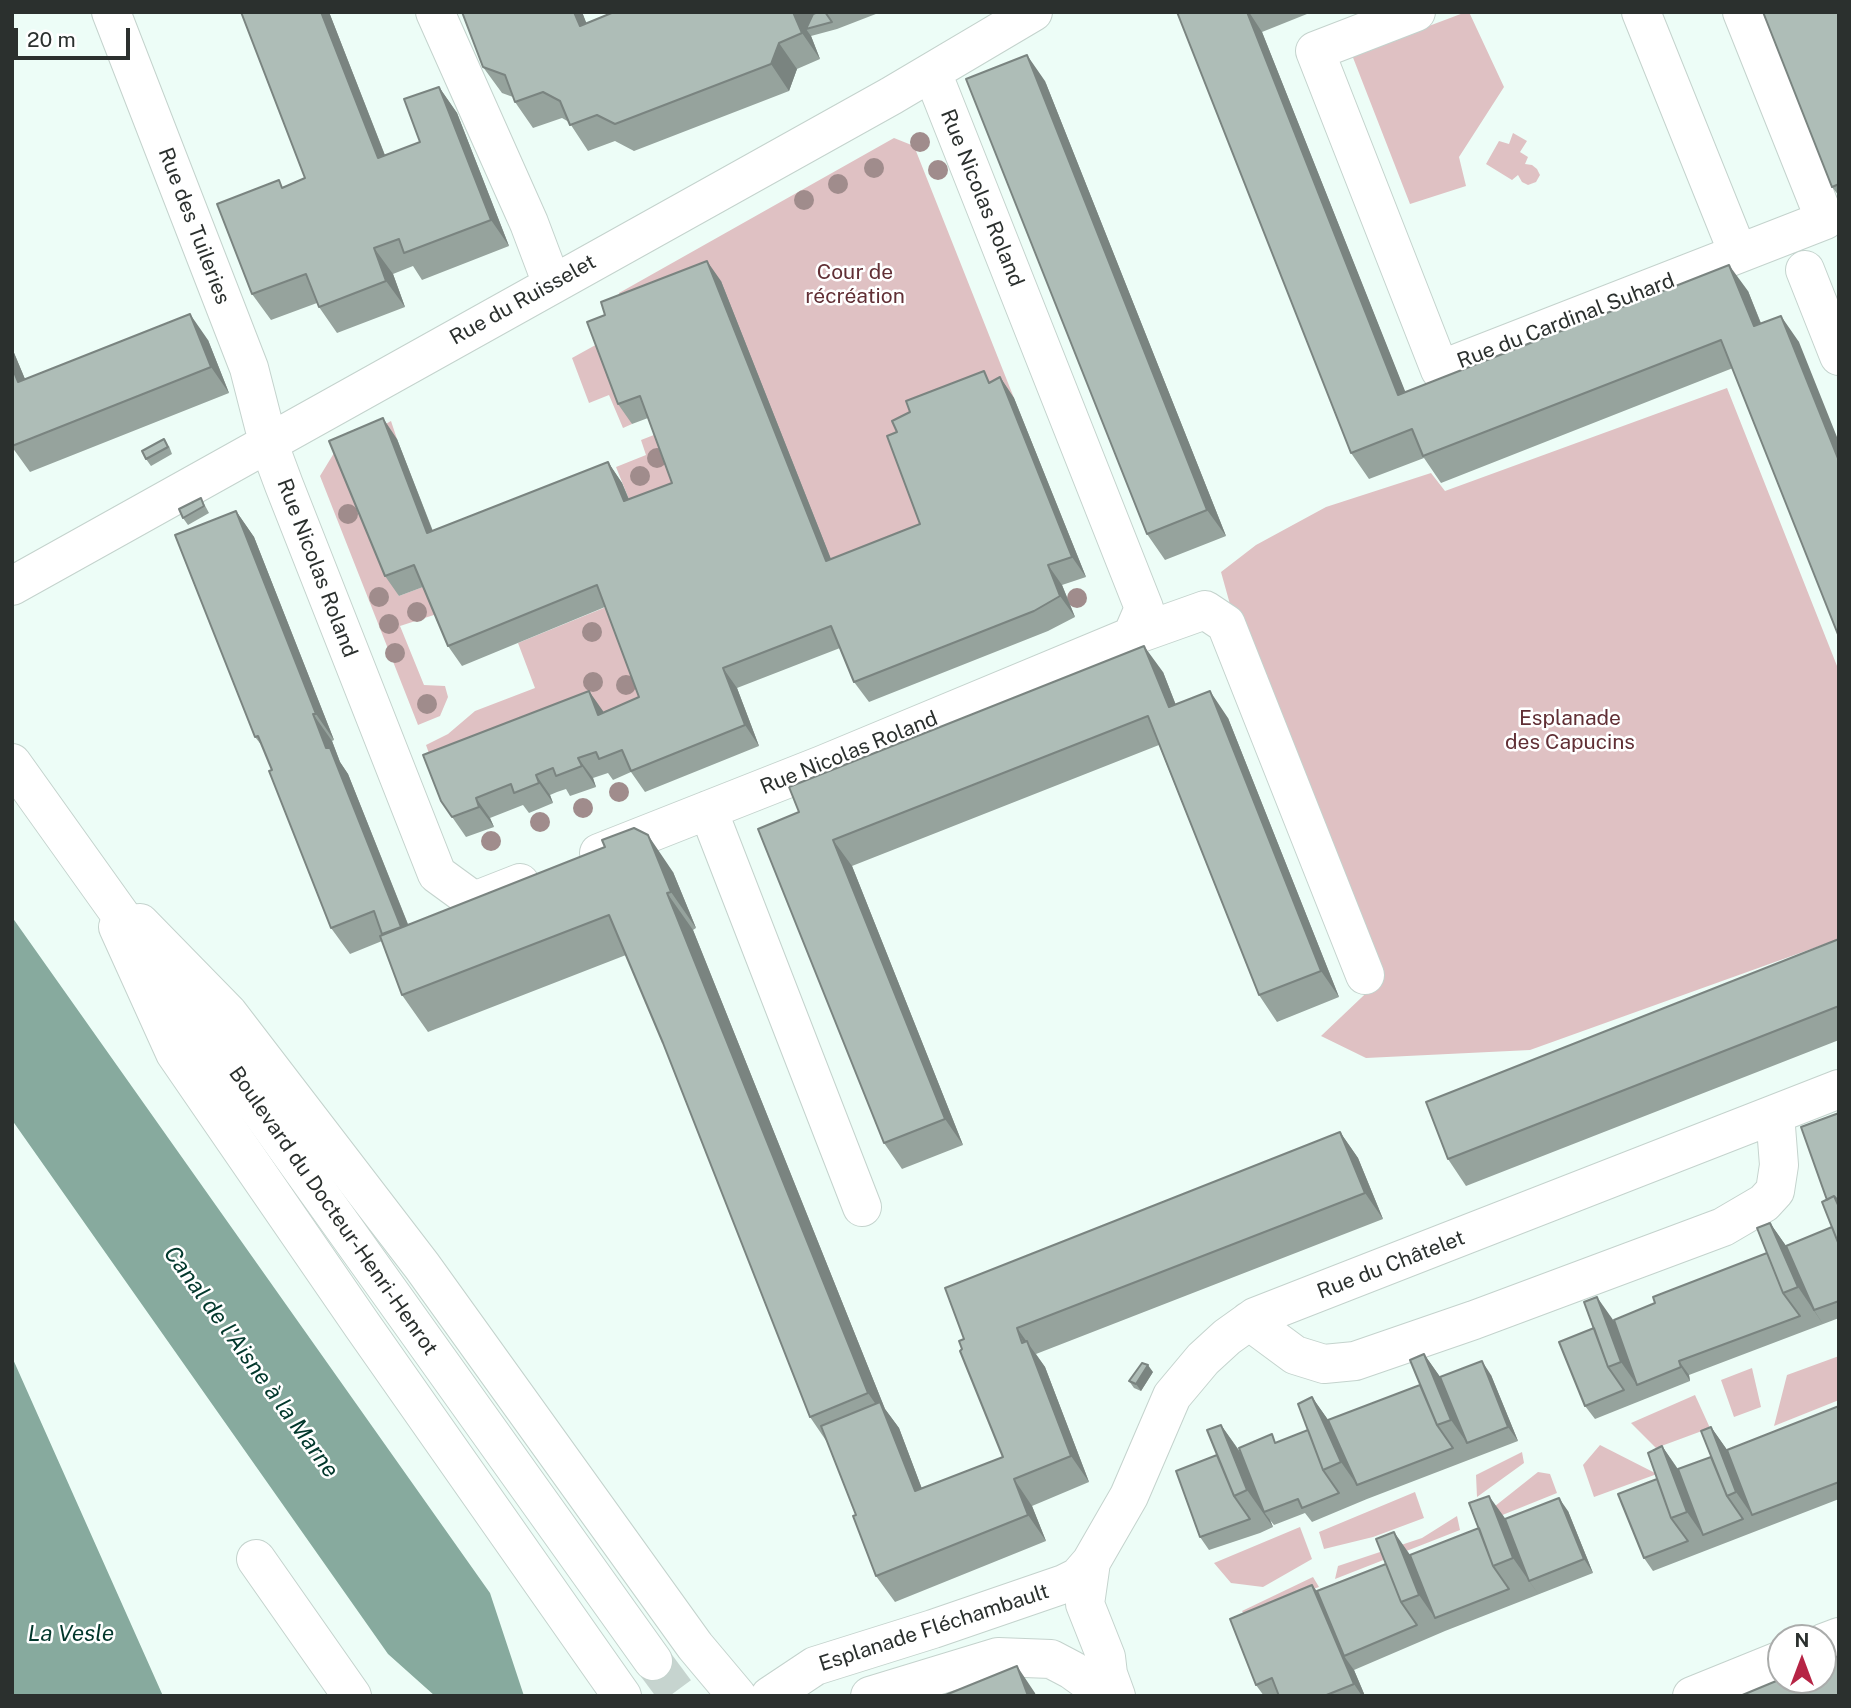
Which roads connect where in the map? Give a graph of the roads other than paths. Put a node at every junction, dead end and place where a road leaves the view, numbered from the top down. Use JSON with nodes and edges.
{"nodes":[{"id":1,"x":111,"y":12,"type":"edge"},
{"id":2,"x":435,"y":12,"type":"edge"},
{"id":3,"x":1034,"y":12,"type":"edge"},
{"id":4,"x":1416,"y":12,"type":"edge"},
{"id":5,"x":1641,"y":12,"type":"edge"},
{"id":6,"x":1742,"y":12,"type":"edge"},
{"id":7,"x":932,"y":72,"type":"junction"},
{"id":8,"x":1738,"y":253,"type":"junction"},
{"id":9,"x":1805,"y":270,"type":"dead end"},
{"id":10,"x":552,"y":284,"type":"junction"},
{"id":11,"x":1839,"y":356,"type":"edge"},
{"id":12,"x":268,"y":442,"type":"junction"},
{"id":13,"x":12,"y":586,"type":"edge"},
{"id":14,"x":1132,"y":636,"type":"junction"},
{"id":15,"x":12,"y":763,"type":"edge"},
{"id":16,"x":708,"y":810,"type":"junction"},
{"id":17,"x":97,"y":879,"type":"junction"},
{"id":18,"x":1365,"y":975,"type":"dead end"},
{"id":19,"x":1839,"y":1089,"type":"edge"},
{"id":20,"x":1775,"y":1114,"type":"junction"},
{"id":21,"x":862,"y":1207,"type":"dead end"},
{"id":22,"x":1249,"y":1321,"type":"junction"},
{"id":23,"x":256,"y":1559,"type":"dead end"},
{"id":24,"x":1078,"y":1573,"type":"junction"},
{"id":25,"x":653,"y":1661,"type":"tunnel mouth"},
{"id":26,"x":1767,"y":1666,"type":"edge"},
{"id":27,"x":352,"y":1696,"type":"edge"},
{"id":28,"x":622,"y":1696,"type":"edge"},
{"id":29,"x":737,"y":1696,"type":"edge"},
{"id":30,"x":770,"y":1696,"type":"edge"},
{"id":31,"x":870,"y":1696,"type":"edge"},
{"id":32,"x":1108,"y":1696,"type":"edge"},
{"id":33,"x":1116,"y":1696,"type":"edge"},
{"id":34,"x":1692,"y":1696,"type":"edge"}],
"edges":[{"from":1,"to":12,"type":"street","name":"Rue des Tuileries"},
{"from":2,"to":10,"type":"street"},
{"from":3,"to":7,"type":"street","name":"Rue du Ruisselet"},
{"from":4,"to":8,"type":"street","name":"Rue du Cardinal Suhard"},
{"from":5,"to":8,"type":"street"},
{"from":6,"to":8,"type":"street","name":"Rue du Cardinal Suhard"},
{"from":7,"to":10,"type":"street","name":"Rue du Ruisselet"},
{"from":7,"to":14,"type":"street","name":"Rue Nicolas Roland"},
{"from":9,"to":11,"type":"street"},
{"from":10,"to":12,"type":"street","name":"Rue du Ruisselet"},
{"from":12,"to":13,"type":"street","name":"Rue du Ruisselet"},
{"from":12,"to":16,"type":"street","name":"Rue Nicolas Roland"},
{"from":14,"to":16,"type":"street","name":"Rue Nicolas Roland"},
{"from":14,"to":18,"type":"street"},
{"from":15,"to":17,"type":"street","name":"Boulevard du Docteur-Henri-Henrot"},
{"from":16,"to":21,"type":"street"},
{"from":17,"to":25,"type":"street","name":"Boulevard du Docteur-Henri-Henrot"},
{"from":17,"to":28,"type":"street"},
{"from":17,"to":29,"type":"street"},
{"from":19,"to":20,"type":"street","name":"Rue du Châtelet"},
{"from":20,"to":22,"type":"street","name":"Rue du Châtelet"},
{"from":20,"to":22,"type":"street"},
{"from":22,"to":24,"type":"street","name":"Rue du Châtelet"},
{"from":23,"to":27,"type":"street"},
{"from":24,"to":30,"type":"street","name":"Esplanade Fléchambault"},
{"from":24,"to":33,"type":"street"},
{"from":26,"to":34,"type":"street"},
{"from":31,"to":32,"type":"street"}]}
